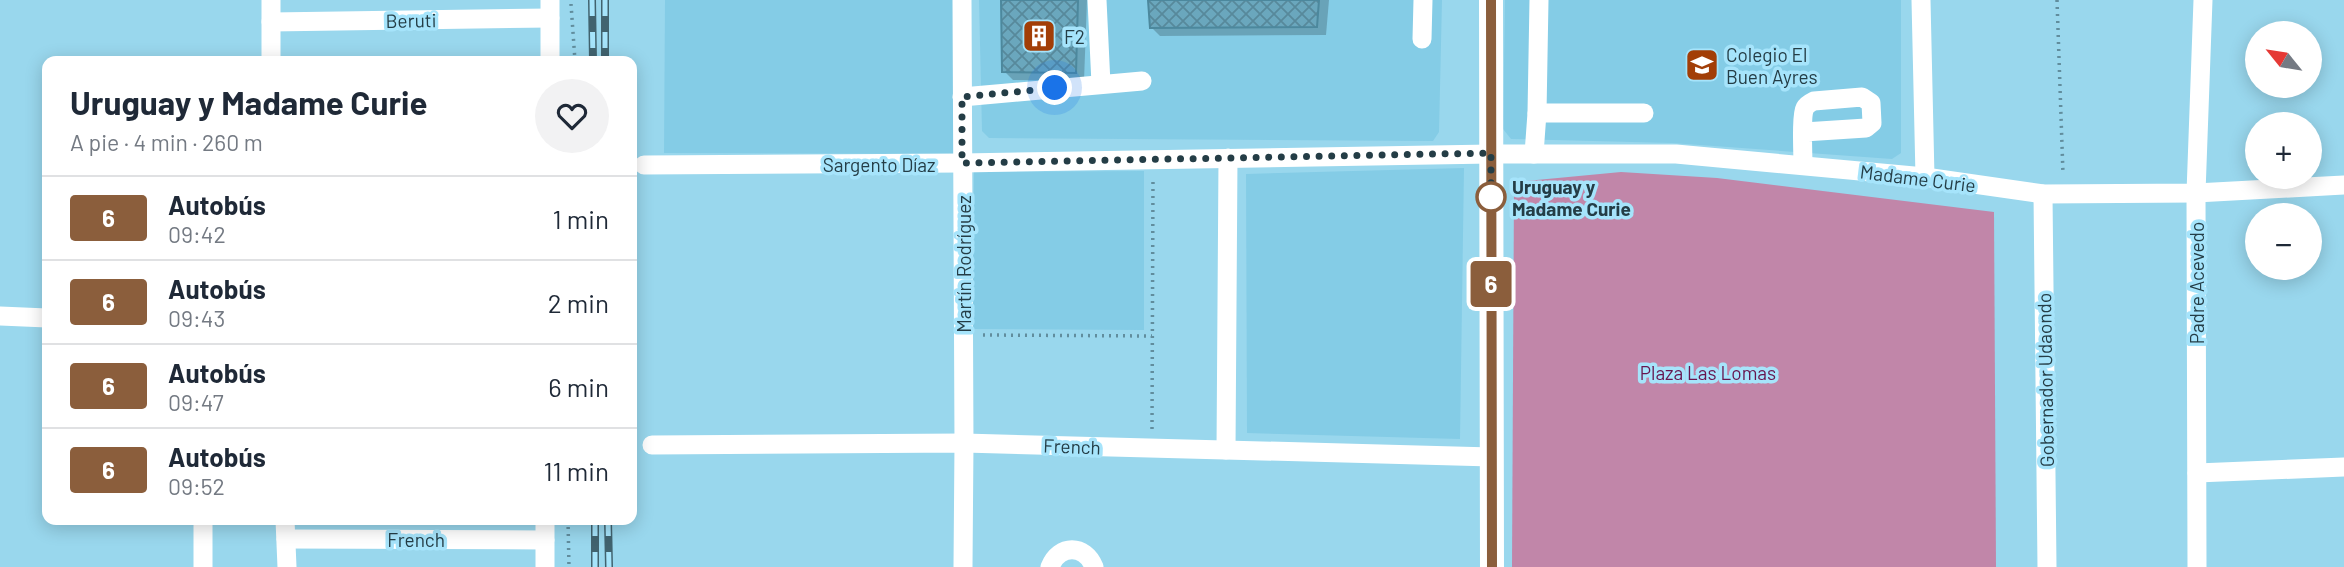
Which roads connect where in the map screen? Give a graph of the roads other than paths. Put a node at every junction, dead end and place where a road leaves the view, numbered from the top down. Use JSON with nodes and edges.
{"nodes":[{"id":1,"x":271,"y":0,"type":"edge"},
{"id":2,"x":961,"y":0,"type":"edge"},
{"id":3,"x":1097,"y":0,"type":"edge"},
{"id":4,"x":1423,"y":0,"type":"edge"},
{"id":5,"x":1491,"y":0,"type":"edge"},
{"id":6,"x":1538,"y":0,"type":"edge"},
{"id":7,"x":1921,"y":0,"type":"edge"},
{"id":8,"x":2203,"y":0,"type":"edge"},
{"id":9,"x":550,"y":9,"type":"edge"},
{"id":10,"x":271,"y":22,"type":"junction"},
{"id":11,"x":1422,"y":39,"type":"dead end"},
{"id":12,"x":271,"y":56,"type":"edge"},
{"id":13,"x":550,"y":56,"type":"edge"},
{"id":14,"x":1142,"y":81,"type":"dead end"},
{"id":15,"x":1101,"y":84,"type":"junction"},
{"id":16,"x":962,"y":97,"type":"junction"},
{"id":17,"x":1537,"y":113,"type":"junction"},
{"id":18,"x":1644,"y":113,"type":"dead end"},
{"id":19,"x":1804,"y":132,"type":"dead end"},
{"id":20,"x":1491,"y":153,"type":"junction"},
{"id":21,"x":1534,"y":153,"type":"junction"},
{"id":22,"x":1228,"y":158,"type":"junction"},
{"id":23,"x":962,"y":163,"type":"junction"},
{"id":24,"x":644,"y":165,"type":"dead end"},
{"id":25,"x":1803,"y":165,"type":"junction"},
{"id":26,"x":1925,"y":177,"type":"junction"},
{"id":27,"x":2344,"y":185,"type":"edge"},
{"id":28,"x":2196,"y":193,"type":"junction"},
{"id":29,"x":2043,"y":194,"type":"junction"},
{"id":30,"x":0,"y":316,"type":"edge"},
{"id":31,"x":42,"y":318,"type":"edge"},
{"id":32,"x":964,"y":443,"type":"junction"},
{"id":33,"x":652,"y":446,"type":"dead end"},
{"id":34,"x":1226,"y":450,"type":"junction"},
{"id":35,"x":1492,"y":457,"type":"junction"},
{"id":36,"x":2344,"y":467,"type":"edge"},
{"id":37,"x":2197,"y":473,"type":"junction"},
{"id":38,"x":203,"y":525,"type":"edge"},
{"id":39,"x":545,"y":525,"type":"edge"},
{"id":40,"x":286,"y":529,"type":"edge"},
{"id":41,"x":545,"y":540,"type":"junction"},
{"id":42,"x":202,"y":567,"type":"edge"},
{"id":43,"x":287,"y":567,"type":"edge"},
{"id":44,"x":545,"y":567,"type":"edge"},
{"id":45,"x":963,"y":567,"type":"edge"},
{"id":46,"x":1050,"y":567,"type":"edge"},
{"id":47,"x":1094,"y":567,"type":"edge"},
{"id":48,"x":1492,"y":567,"type":"edge"},
{"id":49,"x":2048,"y":567,"type":"edge"},
{"id":50,"x":2197,"y":567,"type":"edge"}],
"edges":[{"from":1,"to":10,"type":"street"},
{"from":2,"to":16,"type":"street","name":"Martín Rodríguez"},
{"from":3,"to":15,"type":"street"},
{"from":4,"to":11,"type":"street"},
{"from":5,"to":20,"type":"main road"},
{"from":6,"to":17,"type":"street"},
{"from":7,"to":26,"type":"street"},
{"from":8,"to":28,"type":"street","name":"Padre Acevedo"},
{"from":9,"to":10,"type":"street","name":"Beruti"},
{"from":9,"to":13,"type":"street"},
{"from":10,"to":12,"type":"street"},
{"from":14,"to":15,"type":"street"},
{"from":15,"to":16,"type":"street"},
{"from":16,"to":23,"type":"street","name":"Martín Rodríguez"},
{"from":17,"to":18,"type":"street"},
{"from":17,"to":21,"type":"street"},
{"from":19,"to":25,"type":"street"},
{"from":20,"to":21,"type":"street","name":"Madame Curie"},
{"from":20,"to":22,"type":"street","name":"Sargento Díaz"},
{"from":20,"to":35,"type":"main road"},
{"from":21,"to":25,"type":"street","name":"Madame Curie"},
{"from":22,"to":23,"type":"street","name":"Sargento Díaz"},
{"from":22,"to":34,"type":"street"},
{"from":23,"to":24,"type":"street","name":"Sargento Díaz"},
{"from":23,"to":32,"type":"street","name":"Martín Rodríguez"},
{"from":25,"to":26,"type":"street","name":"Madame Curie"},
{"from":26,"to":29,"type":"street","name":"Madame Curie"},
{"from":27,"to":28,"type":"street","name":"Madame Curie"},
{"from":28,"to":29,"type":"street","name":"Madame Curie"},
{"from":28,"to":37,"type":"street","name":"Padre Acevedo"},
{"from":29,"to":49,"type":"street","name":"Gobernador Udaondo"},
{"from":30,"to":31,"type":"street"},
{"from":32,"to":33,"type":"street","name":"French"},
{"from":32,"to":34,"type":"street","name":"French"},
{"from":32,"to":45,"type":"street","name":"Martín Rodríguez"},
{"from":34,"to":35,"type":"street","name":"French"},
{"from":35,"to":48,"type":"main road"},
{"from":36,"to":37,"type":"street"},
{"from":37,"to":50,"type":"street","name":"Padre Acevedo"},
{"from":38,"to":42,"type":"street"},
{"from":39,"to":41,"type":"street"},
{"from":40,"to":41,"type":"street","name":"French"},
{"from":40,"to":43,"type":"street"},
{"from":41,"to":44,"type":"street"},
{"from":46,"to":47,"type":"street"}]}
